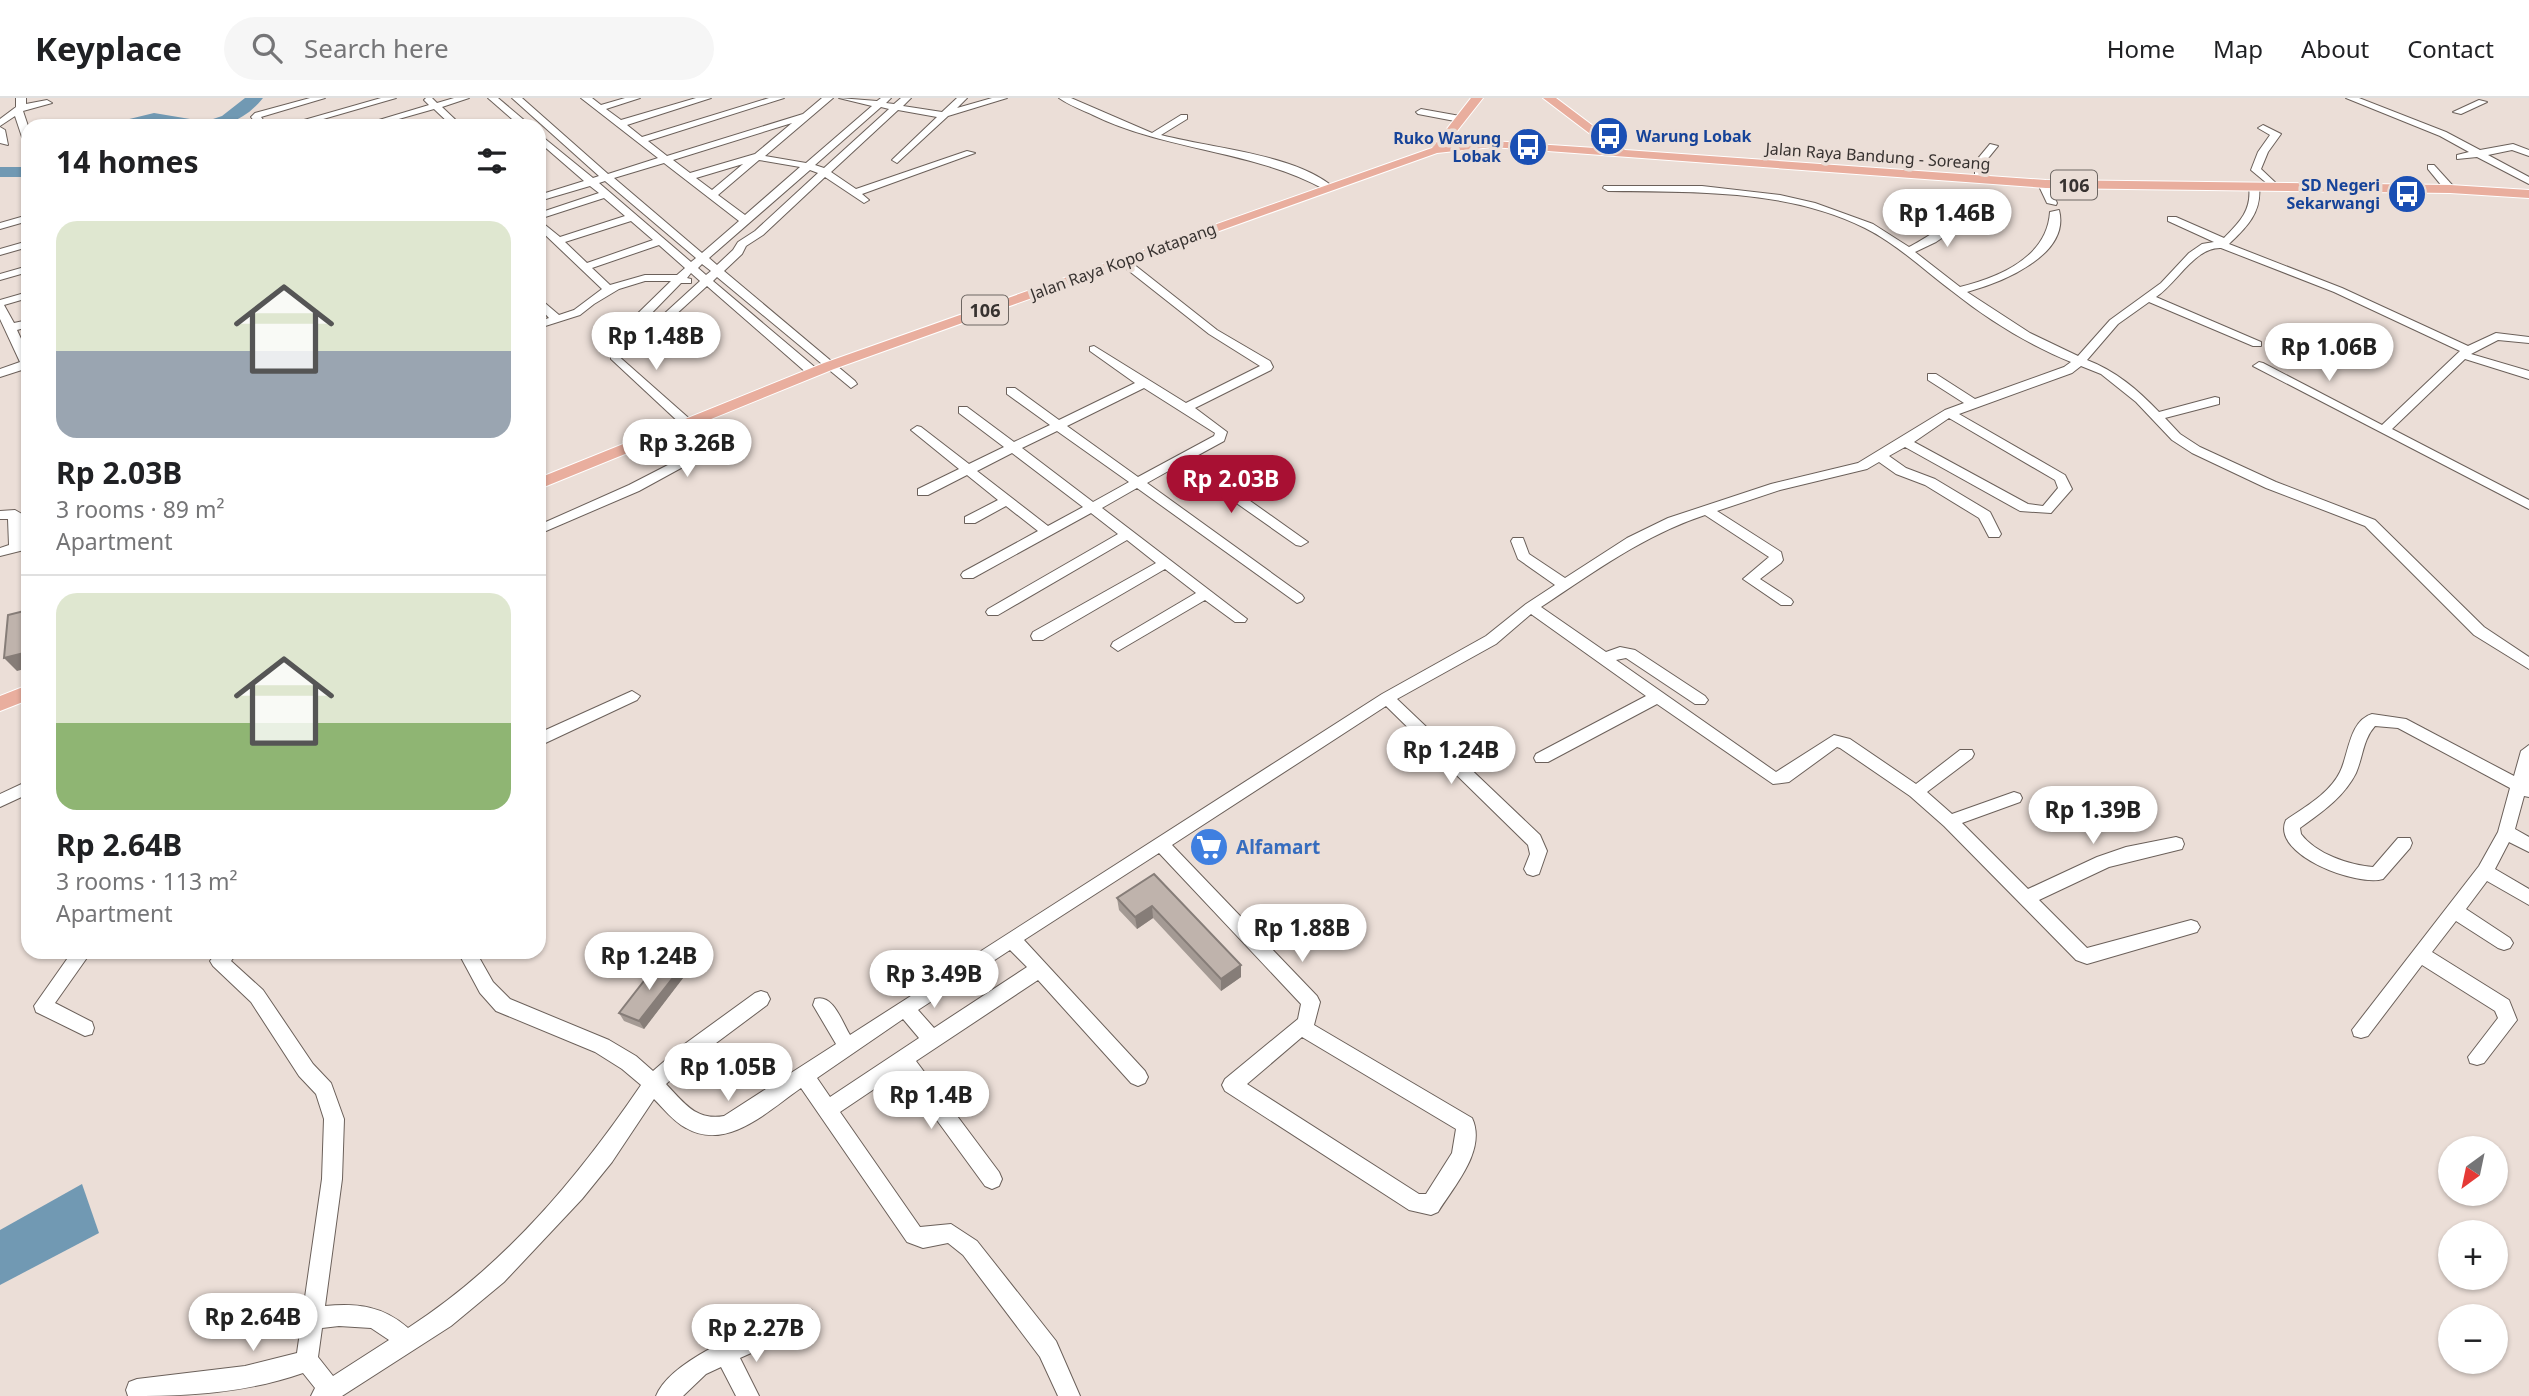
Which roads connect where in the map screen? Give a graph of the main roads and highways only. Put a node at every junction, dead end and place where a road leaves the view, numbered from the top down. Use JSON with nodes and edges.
{"nodes":[{"id":1,"x":1477,"y":98,"type":"edge"},
{"id":2,"x":1549,"y":98,"type":"edge"},
{"id":3,"x":1588,"y":129,"type":"junction"},
{"id":4,"x":1440,"y":144,"type":"junction"},
{"id":5,"x":1562,"y":148,"type":"junction"},
{"id":6,"x":1620,"y":151,"type":"junction"},
{"id":7,"x":2529,"y":194,"type":"edge"},
{"id":8,"x":546,"y":481,"type":"edge"},
{"id":9,"x":21,"y":695,"type":"edge"},
{"id":10,"x":0,"y":704,"type":"edge"}],
"edges":[{"from":1,"to":4,"type":"main road"},
{"from":2,"to":3,"type":"main road"},
{"from":3,"to":5,"type":"main road"},
{"from":3,"to":6,"type":"main road"},
{"from":4,"to":5,"type":"main road","name":"Jalan Raya Bandung - Soreang","number":"106"},
{"from":4,"to":8,"type":"main road","name":"Jalan Raya Kopo Katapang","number":"106"},
{"from":5,"to":6,"type":"main road","name":"Jalan Raya Bandung - Soreang","number":"106"},
{"from":6,"to":7,"type":"main road","name":"Jalan Raya Bandung - Soreang","number":"106"},
{"from":9,"to":10,"type":"main road"}]}
